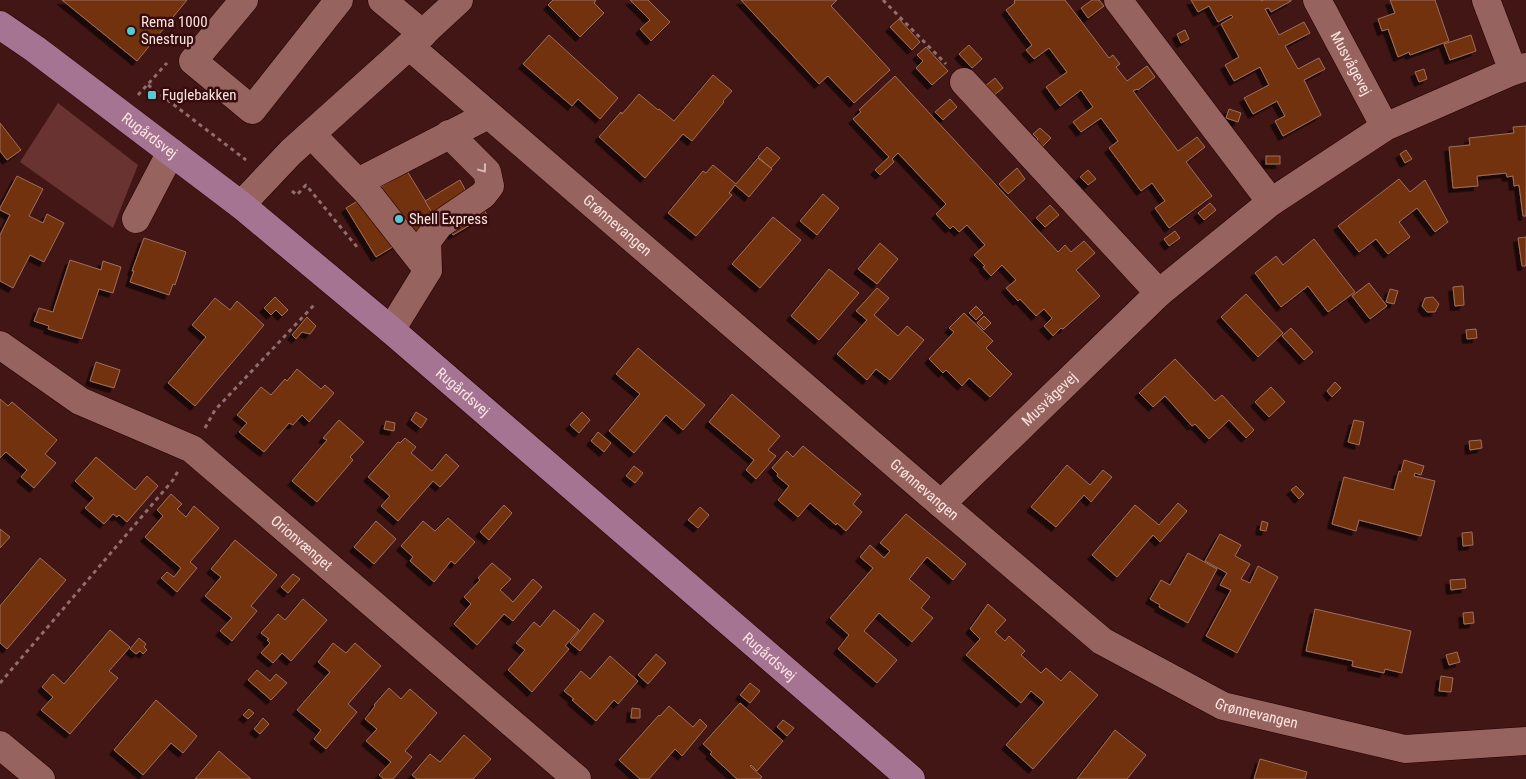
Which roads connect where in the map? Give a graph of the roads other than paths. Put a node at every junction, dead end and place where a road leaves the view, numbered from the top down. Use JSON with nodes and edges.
{"nodes":[{"id":1,"x":244,"y":0,"type":"edge"},
{"id":2,"x":339,"y":0,"type":"edge"},
{"id":3,"x":382,"y":0,"type":"edge"},
{"id":4,"x":459,"y":0,"type":"edge"},
{"id":5,"x":1118,"y":0,"type":"edge"},
{"id":6,"x":1317,"y":0,"type":"edge"},
{"id":7,"x":1486,"y":0,"type":"edge"},
{"id":8,"x":0,"y":25,"type":"edge"},
{"id":9,"x":416,"y":40,"type":"junction"},
{"id":10,"x":1519,"y":69,"type":"edge"},
{"id":11,"x":964,"y":82,"type":"road end"},
{"id":12,"x":488,"y":115,"type":"junction"},
{"id":13,"x":1385,"y":127,"type":"junction"},
{"id":14,"x":311,"y":134,"type":"junction"},
{"id":15,"x":449,"y":134,"type":"junction"},
{"id":16,"x":171,"y":152,"type":"junction"},
{"id":17,"x":358,"y":182,"type":"junction"},
{"id":18,"x":1271,"y":202,"type":"junction"},
{"id":19,"x":241,"y":205,"type":"junction"},
{"id":20,"x":136,"y":219,"type":"dead end"},
{"id":21,"x":428,"y":270,"type":"junction"},
{"id":22,"x":1159,"y":293,"type":"junction"},
{"id":23,"x":391,"y":330,"type":"junction"},
{"id":24,"x":0,"y":346,"type":"edge"},
{"id":25,"x":941,"y":504,"type":"junction"},
{"id":26,"x":1526,"y":740,"type":"edge"},
{"id":27,"x":0,"y":745,"type":"edge"},
{"id":28,"x":41,"y":779,"type":"edge"},
{"id":29,"x":577,"y":779,"type":"edge"},
{"id":30,"x":911,"y":779,"type":"edge"}],
"edges":[{"from":1,"to":2,"type":"street"},
{"from":3,"to":9,"type":"street","name":"Grønnevangen"},
{"from":4,"to":9,"type":"street"},
{"from":5,"to":18,"type":"street"},
{"from":6,"to":13,"type":"street","name":"Musvågevej"},
{"from":7,"to":10,"type":"street","name":"Musvågevej"},
{"from":8,"to":16,"type":"main road","name":"Rugårdsvej"},
{"from":9,"to":12,"type":"street","name":"Grønnevangen"},
{"from":9,"to":14,"type":"street"},
{"from":10,"to":13,"type":"street","name":"Musvågevej"},
{"from":11,"to":22,"type":"street"},
{"from":12,"to":15,"type":"street"},
{"from":12,"to":25,"type":"street","name":"Grønnevangen"},
{"from":13,"to":18,"type":"street","name":"Musvågevej"},
{"from":14,"to":17,"type":"street"},
{"from":14,"to":19,"type":"street"},
{"from":15,"to":17,"type":"street"},
{"from":15,"to":21,"type":"street","one_way":true},
{"from":16,"to":19,"type":"main road","name":"Rugårdsvej"},
{"from":16,"to":20,"type":"street"},
{"from":17,"to":21,"type":"street"},
{"from":18,"to":22,"type":"street","name":"Musvågevej"},
{"from":19,"to":23,"type":"main road","name":"Rugårdsvej"},
{"from":21,"to":23,"type":"street"},
{"from":22,"to":25,"type":"street","name":"Musvågevej"},
{"from":23,"to":30,"type":"main road","name":"Rugårdsvej"},
{"from":24,"to":29,"type":"street","name":"Orionvænget"},
{"from":25,"to":26,"type":"street","name":"Grønnevangen"},
{"from":27,"to":28,"type":"street"}]}
